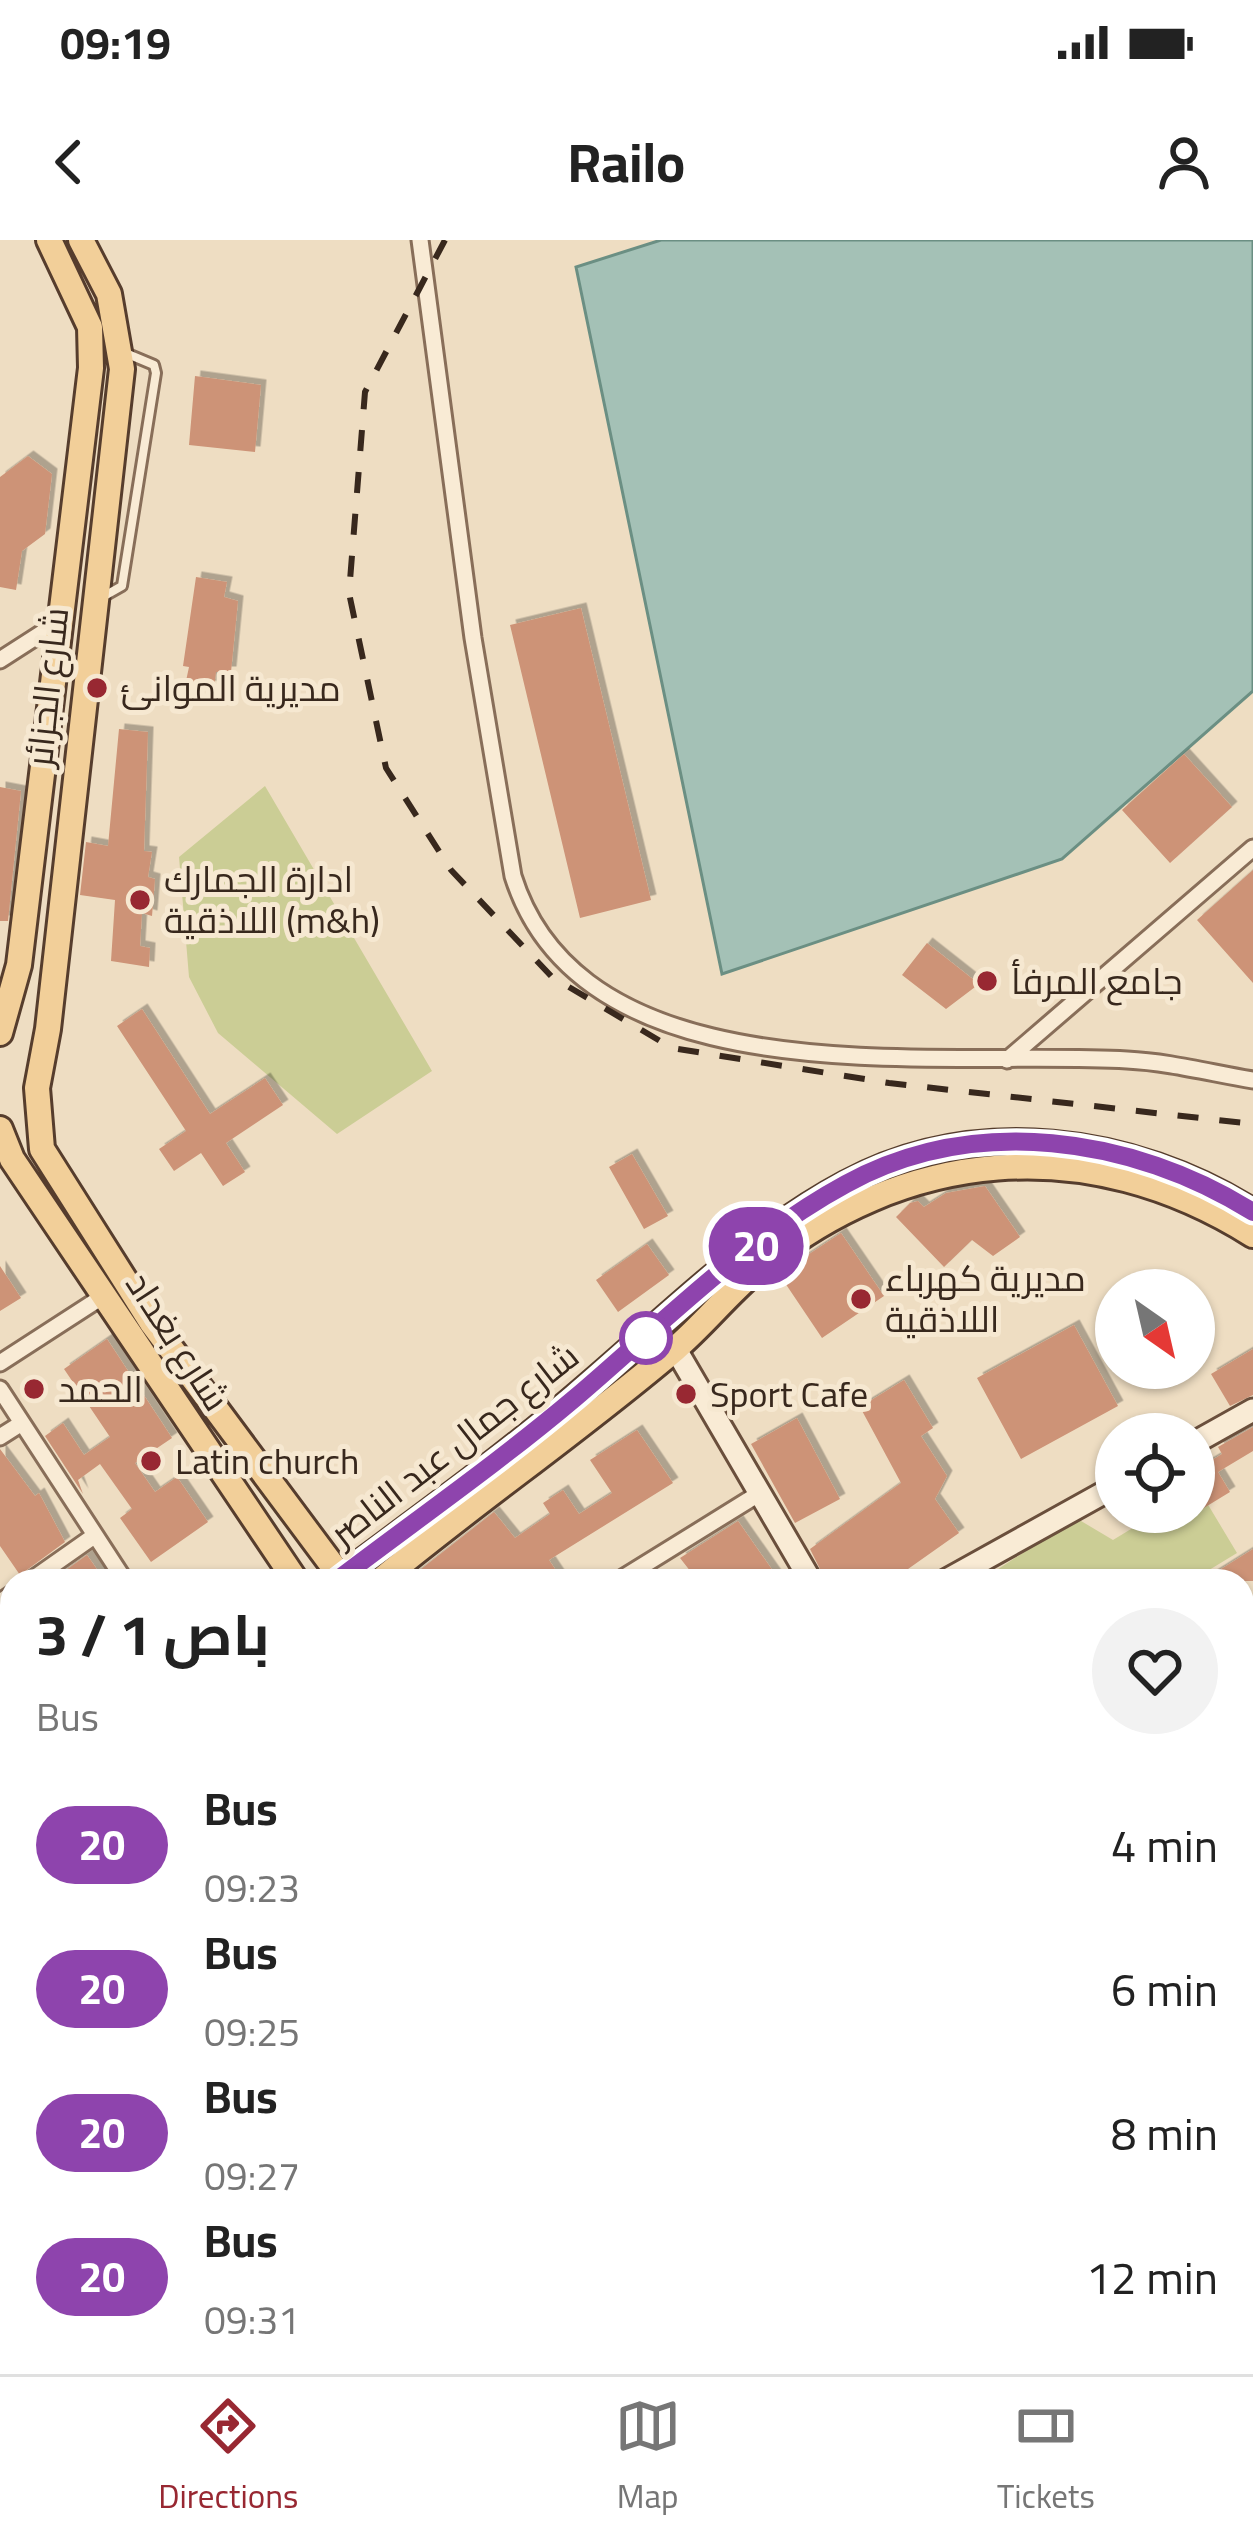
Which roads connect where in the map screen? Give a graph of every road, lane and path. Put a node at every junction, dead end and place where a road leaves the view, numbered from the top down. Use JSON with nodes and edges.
{"nodes":[{"id":1,"x":49,"y":240,"type":"edge"},
{"id":2,"x":81,"y":240,"type":"edge"},
{"id":3,"x":420,"y":240,"type":"edge"},
{"id":4,"x":122,"y":360,"type":"junction"},
{"id":5,"x":91,"y":368,"type":"junction"},
{"id":6,"x":92,"y":604,"type":"junction"},
{"id":7,"x":59,"y":622,"type":"junction"},
{"id":8,"x":0,"y":660,"type":"edge"},
{"id":9,"x":1253,"y":848,"type":"edge"},
{"id":10,"x":20,"y":965,"type":"junction"},
{"id":11,"x":0,"y":998,"type":"edge"},
{"id":12,"x":0,"y":1033,"type":"edge"},
{"id":13,"x":1007,"y":1060,"type":"junction"},
{"id":14,"x":1253,"y":1079,"type":"edge"},
{"id":15,"x":0,"y":1129,"type":"edge"},
{"id":16,"x":42,"y":1149,"type":"joint"},
{"id":17,"x":6,"y":1150,"type":"edge"},
{"id":18,"x":1253,"y":1212,"type":"edge"},
{"id":19,"x":1253,"y":1235,"type":"edge"},
{"id":20,"x":105,"y":1294,"type":"junction"},
{"id":21,"x":675,"y":1348,"type":"junction"},
{"id":22,"x":0,"y":1363,"type":"edge"},
{"id":23,"x":0,"y":1389,"type":"edge"},
{"id":24,"x":1253,"y":1410,"type":"edge"},
{"id":25,"x":22,"y":1423,"type":"junction"},
{"id":26,"x":1215,"y":1431,"type":"edge"},
{"id":27,"x":0,"y":1437,"type":"edge"},
{"id":28,"x":760,"y":1493,"type":"junction"},
{"id":29,"x":1095,"y":1498,"type":"edge"},
{"id":30,"x":94,"y":1536,"type":"junction"},
{"id":31,"x":47,"y":1569,"type":"edge"},
{"id":32,"x":117,"y":1569,"type":"edge"},
{"id":33,"x":288,"y":1569,"type":"edge"},
{"id":34,"x":332,"y":1569,"type":"edge"},
{"id":35,"x":355,"y":1569,"type":"edge"},
{"id":36,"x":395,"y":1569,"type":"edge"},
{"id":37,"x":637,"y":1569,"type":"edge"},
{"id":38,"x":804,"y":1569,"type":"edge"},
{"id":39,"x":967,"y":1569,"type":"edge"}],
"edges":[{"from":1,"to":5,"type":"main road","name":"شارع الجزائر"},
{"from":2,"to":4,"type":"main road","name":"شارع الجزائر"},
{"from":3,"to":13,"type":"street"},
{"from":4,"to":5,"type":"main road"},
{"from":4,"to":6,"type":"main road","name":"شارع الجزائر"},
{"from":4,"to":6,"type":"lane"},
{"from":5,"to":7,"type":"main road","name":"شارع الجزائر"},
{"from":6,"to":7,"type":"main road"},
{"from":6,"to":16,"type":"main road","name":"شارع الجزائر"},
{"from":7,"to":8,"type":"street"},
{"from":7,"to":10,"type":"main road","name":"شارع الجزائر"},
{"from":9,"to":13,"type":"street"},
{"from":10,"to":11,"type":"main road"},
{"from":10,"to":12,"type":"main road","name":"شارع الجزائر"},
{"from":13,"to":14,"type":"street"},
{"from":15,"to":17,"type":"main road"},
{"from":16,"to":34,"type":"main road","name":"شارع بغداد"},
{"from":17,"to":20,"type":"main road","name":"شارع بغداد"},
{"from":18,"to":35,"type":"main road","name":"شارع جمال عبد الناصر"},
{"from":19,"to":21,"type":"main road","name":"شارع جمال عبد الناصر"},
{"from":20,"to":22,"type":"street"},
{"from":20,"to":33,"type":"main road","name":"شارع بغداد"},
{"from":21,"to":28,"type":"street"},
{"from":21,"to":36,"type":"main road","name":"شارع جمال عبد الناصر"},
{"from":23,"to":25,"type":"street"},
{"from":24,"to":26,"type":"street"},
{"from":25,"to":27,"type":"street"},
{"from":25,"to":30,"type":"street"},
{"from":28,"to":37,"type":"street"},
{"from":28,"to":38,"type":"street"},
{"from":29,"to":39,"type":"street"},
{"from":30,"to":31,"type":"street"},
{"from":30,"to":32,"type":"street"}]}
